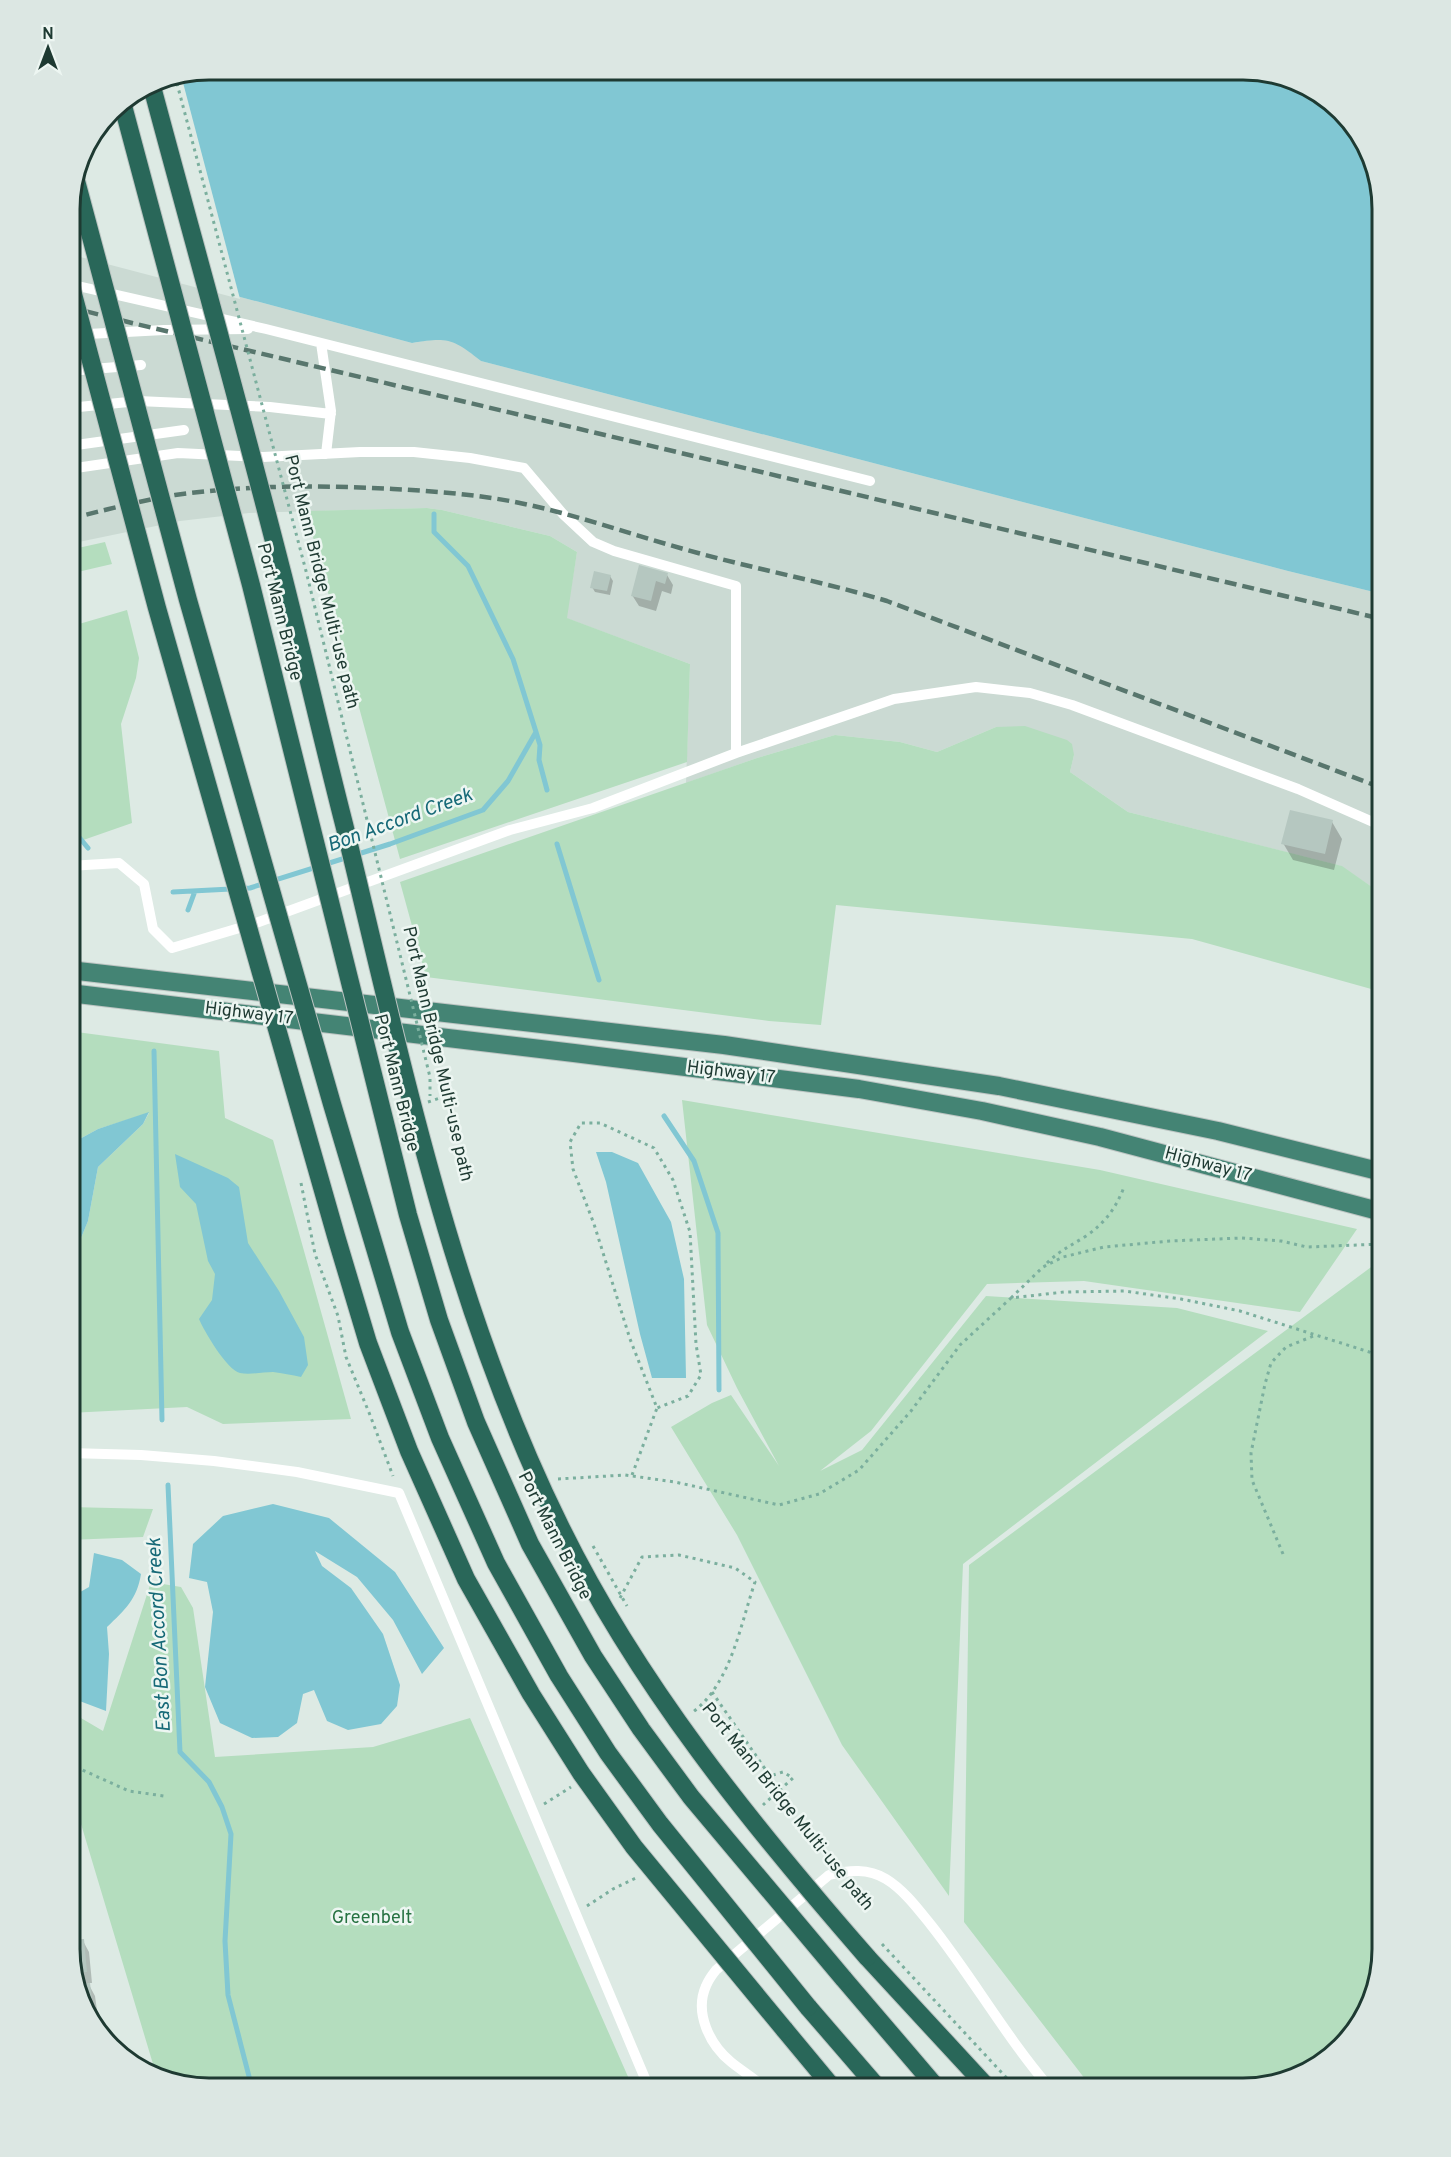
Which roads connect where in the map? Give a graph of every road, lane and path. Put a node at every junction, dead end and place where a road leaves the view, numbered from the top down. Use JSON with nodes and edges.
{"nodes":[{"id":1,"x":176,"y":84,"type":"edge"},
{"id":2,"x":154,"y":92,"type":"edge"},
{"id":3,"x":125,"y":112,"type":"edge"},
{"id":4,"x":80,"y":197,"type":"edge"},
{"id":5,"x":80,"y":284,"type":"edge"},
{"id":6,"x":80,"y":322,"type":"edge"},
{"id":7,"x":266,"y":329,"type":"junction"},
{"id":8,"x":80,"y":334,"type":"edge"},
{"id":9,"x":321,"y":343,"type":"junction"},
{"id":10,"x":141,"y":365,"type":"dead end"},
{"id":11,"x":80,"y":370,"type":"edge"},
{"id":12,"x":80,"y":407,"type":"edge"},
{"id":13,"x":331,"y":414,"type":"junction"},
{"id":14,"x":184,"y":430,"type":"dead end"},
{"id":15,"x":80,"y":444,"type":"edge"},
{"id":16,"x":326,"y":454,"type":"junction"},
{"id":17,"x":80,"y":467,"type":"edge"},
{"id":18,"x":870,"y":481,"type":"dead end"},
{"id":19,"x":736,"y":753,"type":"junction"},
{"id":20,"x":1372,"y":822,"type":"edge"},
{"id":21,"x":80,"y":865,"type":"edge"},
{"id":22,"x":80,"y":971,"type":"edge"},
{"id":23,"x":80,"y":994,"type":"edge"},
{"id":24,"x":433,"y":1111,"type":"dead end"},
{"id":25,"x":1372,"y":1170,"type":"edge"},
{"id":26,"x":1124,"y":1187,"type":"dead end"},
{"id":27,"x":1348,"y":1203,"type":"junction"},
{"id":28,"x":1372,"y":1205,"type":"edge"},
{"id":29,"x":1372,"y":1209,"type":"edge"},
{"id":30,"x":1372,"y":1244,"type":"edge"},
{"id":31,"x":1043,"y":1267,"type":"junction"},
{"id":32,"x":1011,"y":1298,"type":"junction"},
{"id":33,"x":1317,"y":1335,"type":"junction"},
{"id":34,"x":1372,"y":1353,"type":"edge"},
{"id":35,"x":657,"y":1408,"type":"junction"},
{"id":36,"x":79,"y":1453,"type":"edge"},
{"id":37,"x":558,"y":1475,"type":"dead end"},
{"id":38,"x":632,"y":1477,"type":"junction"},
{"id":39,"x":550,"y":1480,"type":"dead end"},
{"id":40,"x":563,"y":1486,"type":"dead end"},
{"id":41,"x":588,"y":1538,"type":"dead end"},
{"id":42,"x":1283,"y":1554,"type":"dead end"},
{"id":43,"x":710,"y":1563,"type":"dead end"},
{"id":44,"x":627,"y":1608,"type":"dead end"},
{"id":45,"x":743,"y":1618,"type":"dead end"},
{"id":46,"x":712,"y":1692,"type":"dead end"},
{"id":47,"x":690,"y":1707,"type":"dead end"},
{"id":48,"x":697,"y":1716,"type":"dead end"},
{"id":49,"x":79,"y":1769,"type":"edge"},
{"id":50,"x":794,"y":1778,"type":"dead end"},
{"id":51,"x":164,"y":1796,"type":"dead end"},
{"id":52,"x":759,"y":1798,"type":"dead end"},
{"id":53,"x":766,"y":1806,"type":"dead end"},
{"id":54,"x":875,"y":1936,"type":"dead end"},
{"id":55,"x":645,"y":2077,"type":"edge"},
{"id":56,"x":751,"y":2078,"type":"edge"},
{"id":57,"x":825,"y":2078,"type":"edge"},
{"id":58,"x":869,"y":2078,"type":"edge"},
{"id":59,"x":928,"y":2078,"type":"edge"},
{"id":60,"x":979,"y":2078,"type":"edge"},
{"id":61,"x":1006,"y":2078,"type":"edge"},
{"id":62,"x":1041,"y":2078,"type":"edge"}],
"edges":[{"from":1,"to":24,"type":"path","name":"Port Mann Bridge Multi-use path","bridge":true},
{"from":2,"to":60,"type":"highway","bridge":true},
{"from":3,"to":59,"type":"highway","name":"Port Mann Bridge","bridge":true},
{"from":4,"to":58,"type":"highway","bridge":true},
{"from":5,"to":7,"type":"lane"},
{"from":6,"to":57,"type":"highway","bridge":true},
{"from":7,"to":8,"type":"lane"},
{"from":7,"to":9,"type":"lane"},
{"from":9,"to":13,"type":"lane"},
{"from":9,"to":18,"type":"lane"},
{"from":10,"to":11,"type":"lane"},
{"from":12,"to":13,"type":"lane"},
{"from":13,"to":16,"type":"lane"},
{"from":14,"to":15,"type":"lane"},
{"from":16,"to":17,"type":"lane"},
{"from":16,"to":19,"type":"lane"},
{"from":19,"to":20,"type":"lane"},
{"from":19,"to":21,"type":"lane"},
{"from":22,"to":25,"type":"highway","name":"Highway 17"},
{"from":23,"to":27,"type":"highway","name":"Highway 17"},
{"from":26,"to":31,"type":"path"},
{"from":27,"to":28,"type":"highway"},
{"from":27,"to":29,"type":"highway","name":"Highway 17"},
{"from":30,"to":31,"type":"path"},
{"from":31,"to":32,"type":"path"},
{"from":32,"to":33,"type":"path"},
{"from":32,"to":38,"type":"path"},
{"from":33,"to":34,"type":"path"},
{"from":33,"to":42,"type":"path"},
{"from":35,"to":35,"type":"path"},
{"from":35,"to":38,"type":"path"},
{"from":36,"to":55,"type":"lane"},
{"from":37,"to":40,"type":"path"},
{"from":38,"to":39,"type":"path"},
{"from":41,"to":44,"type":"path","bridge":true},
{"from":43,"to":45,"type":"path"},
{"from":46,"to":50,"type":"path"},
{"from":47,"to":48,"type":"path","name":"Port Mann Bridge Multi-use path"},
{"from":49,"to":51,"type":"path"},
{"from":52,"to":53,"type":"path","name":"Port Mann Bridge Multi-use path"},
{"from":54,"to":61,"type":"path","name":"Port Mann Bridge Multi-use path"},
{"from":56,"to":62,"type":"lane"}]}
